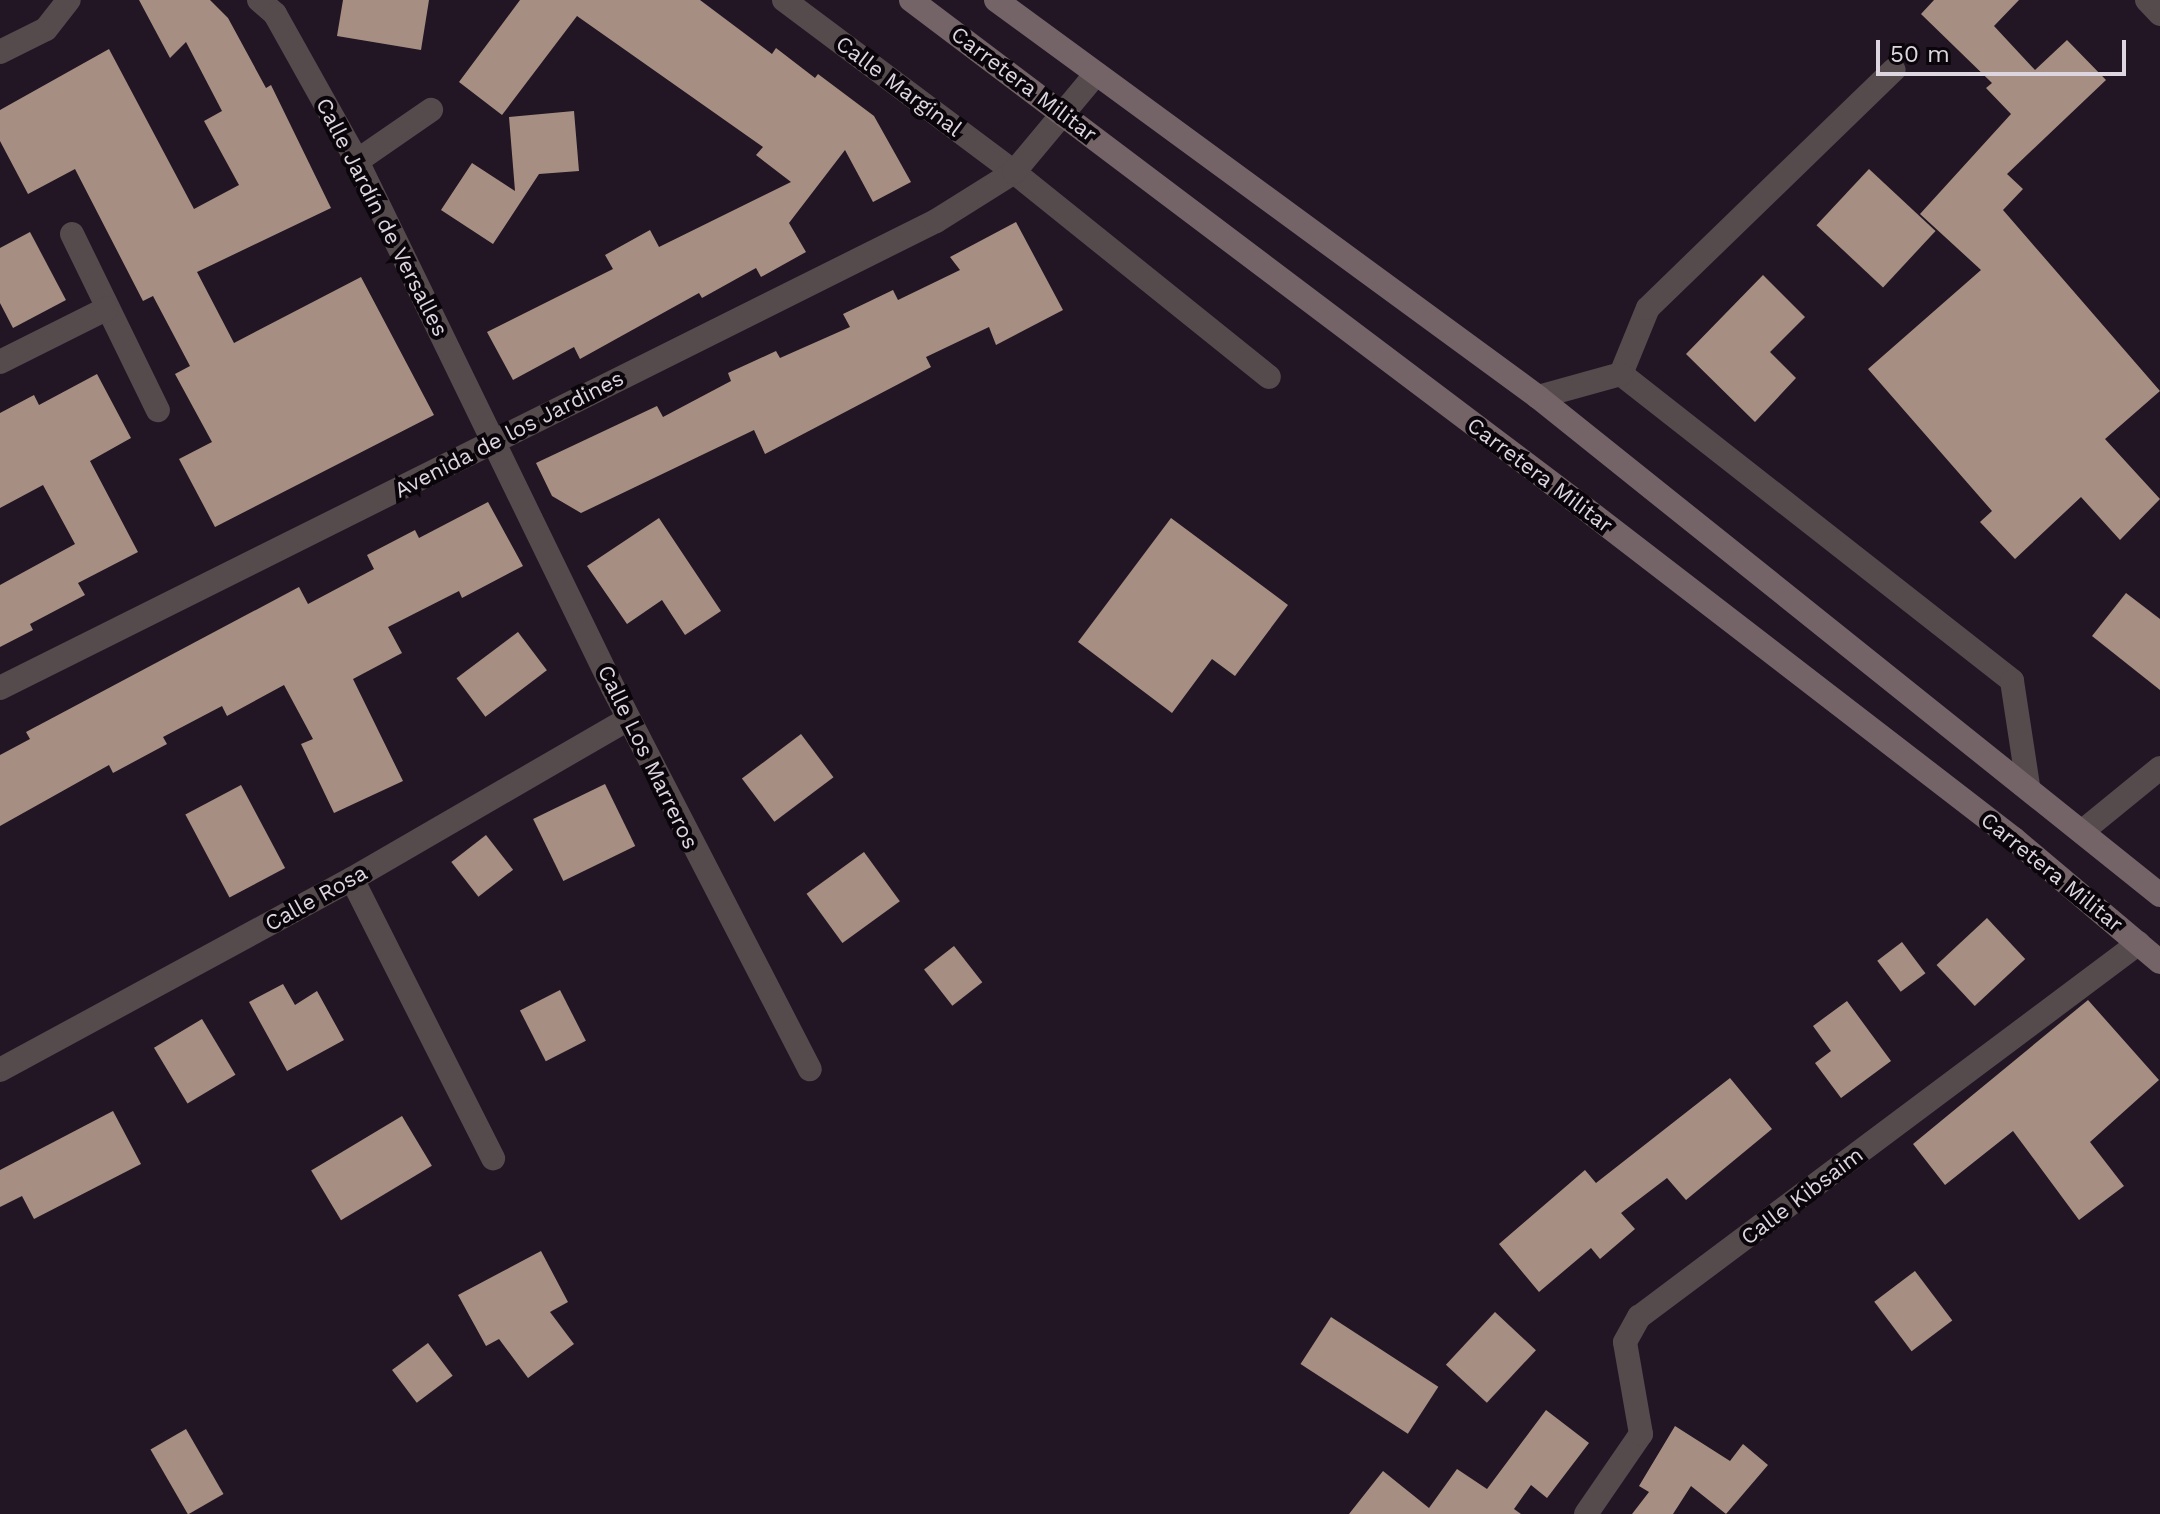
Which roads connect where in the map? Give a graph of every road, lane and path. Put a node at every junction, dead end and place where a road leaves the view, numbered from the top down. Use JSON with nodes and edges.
{"nodes":[{"id":1,"x":69,"y":0,"type":"edge"},
{"id":2,"x":259,"y":0,"type":"edge"},
{"id":3,"x":784,"y":0,"type":"edge"},
{"id":4,"x":911,"y":0,"type":"edge"},
{"id":5,"x":996,"y":0,"type":"edge"},
{"id":6,"x":2147,"y":0,"type":"edge"},
{"id":7,"x":2160,"y":14,"type":"edge"},
{"id":8,"x":0,"y":52,"type":"edge"},
{"id":9,"x":1894,"y":70,"type":"dead end"},
{"id":10,"x":1096,"y":74,"type":"junction"},
{"id":11,"x":431,"y":110,"type":"dead end"},
{"id":12,"x":1065,"y":114,"type":"junction"},
{"id":13,"x":357,"y":161,"type":"junction"},
{"id":14,"x":1014,"y":172,"type":"junction"},
{"id":15,"x":72,"y":234,"type":"dead end"},
{"id":16,"x":106,"y":309,"type":"junction"},
{"id":17,"x":0,"y":362,"type":"edge"},
{"id":18,"x":1621,"y":374,"type":"junction"},
{"id":19,"x":1269,"y":377,"type":"dead end"},
{"id":20,"x":1538,"y":397,"type":"junction"},
{"id":21,"x":158,"y":410,"type":"dead end"},
{"id":22,"x":494,"y":441,"type":"junction"},
{"id":23,"x":0,"y":688,"type":"edge"},
{"id":24,"x":628,"y":719,"type":"junction"},
{"id":25,"x":2160,"y":768,"type":"edge"},
{"id":26,"x":2028,"y":785,"type":"junction"},
{"id":27,"x":2084,"y":830,"type":"junction"},
{"id":28,"x":352,"y":879,"type":"junction"},
{"id":29,"x":2160,"y":895,"type":"edge"},
{"id":30,"x":2139,"y":943,"type":"junction"},
{"id":31,"x":2160,"y":962,"type":"edge"},
{"id":32,"x":810,"y":1069,"type":"dead end"},
{"id":33,"x":0,"y":1070,"type":"edge"},
{"id":34,"x":493,"y":1158,"type":"dead end"},
{"id":35,"x":1586,"y":1514,"type":"edge"}],
"edges":[{"from":1,"to":8,"type":"street"},
{"from":2,"to":13,"type":"street","name":"Calle Jardín de Versalles"},
{"from":3,"to":14,"type":"street","name":"Calle Marginal"},
{"from":4,"to":12,"type":"main road","name":"Carretera Militar"},
{"from":5,"to":10,"type":"main road"},
{"from":6,"to":7,"type":"street"},
{"from":9,"to":18,"type":"street"},
{"from":10,"to":12,"type":"street","name":"Avenida de los Jardines"},
{"from":10,"to":20,"type":"main road"},
{"from":11,"to":13,"type":"street"},
{"from":12,"to":14,"type":"street","name":"Avenida de los Jardines"},
{"from":12,"to":30,"type":"main road","name":"Carretera Militar"},
{"from":13,"to":22,"type":"street","name":"Calle Jardín de Versalles"},
{"from":14,"to":19,"type":"street","name":"Calle Marginal"},
{"from":14,"to":22,"type":"street","name":"Avenida de los Jardines"},
{"from":15,"to":16,"type":"street"},
{"from":16,"to":17,"type":"street"},
{"from":16,"to":21,"type":"street"},
{"from":18,"to":20,"type":"street"},
{"from":18,"to":26,"type":"street"},
{"from":20,"to":26,"type":"main road"},
{"from":22,"to":23,"type":"street","name":"Avenida de los Jardines"},
{"from":22,"to":24,"type":"street","name":"Calle Los Marreros"},
{"from":24,"to":28,"type":"street","name":"Calle Rosa"},
{"from":24,"to":32,"type":"street","name":"Calle Los Marreros"},
{"from":25,"to":27,"type":"street"},
{"from":26,"to":27,"type":"main road"},
{"from":27,"to":29,"type":"main road"},
{"from":28,"to":33,"type":"street","name":"Calle Rosa"},
{"from":28,"to":34,"type":"street"},
{"from":30,"to":31,"type":"main road","name":"Carretera Militar"},
{"from":30,"to":35,"type":"street","name":"Calle Kibsaim"}]}
